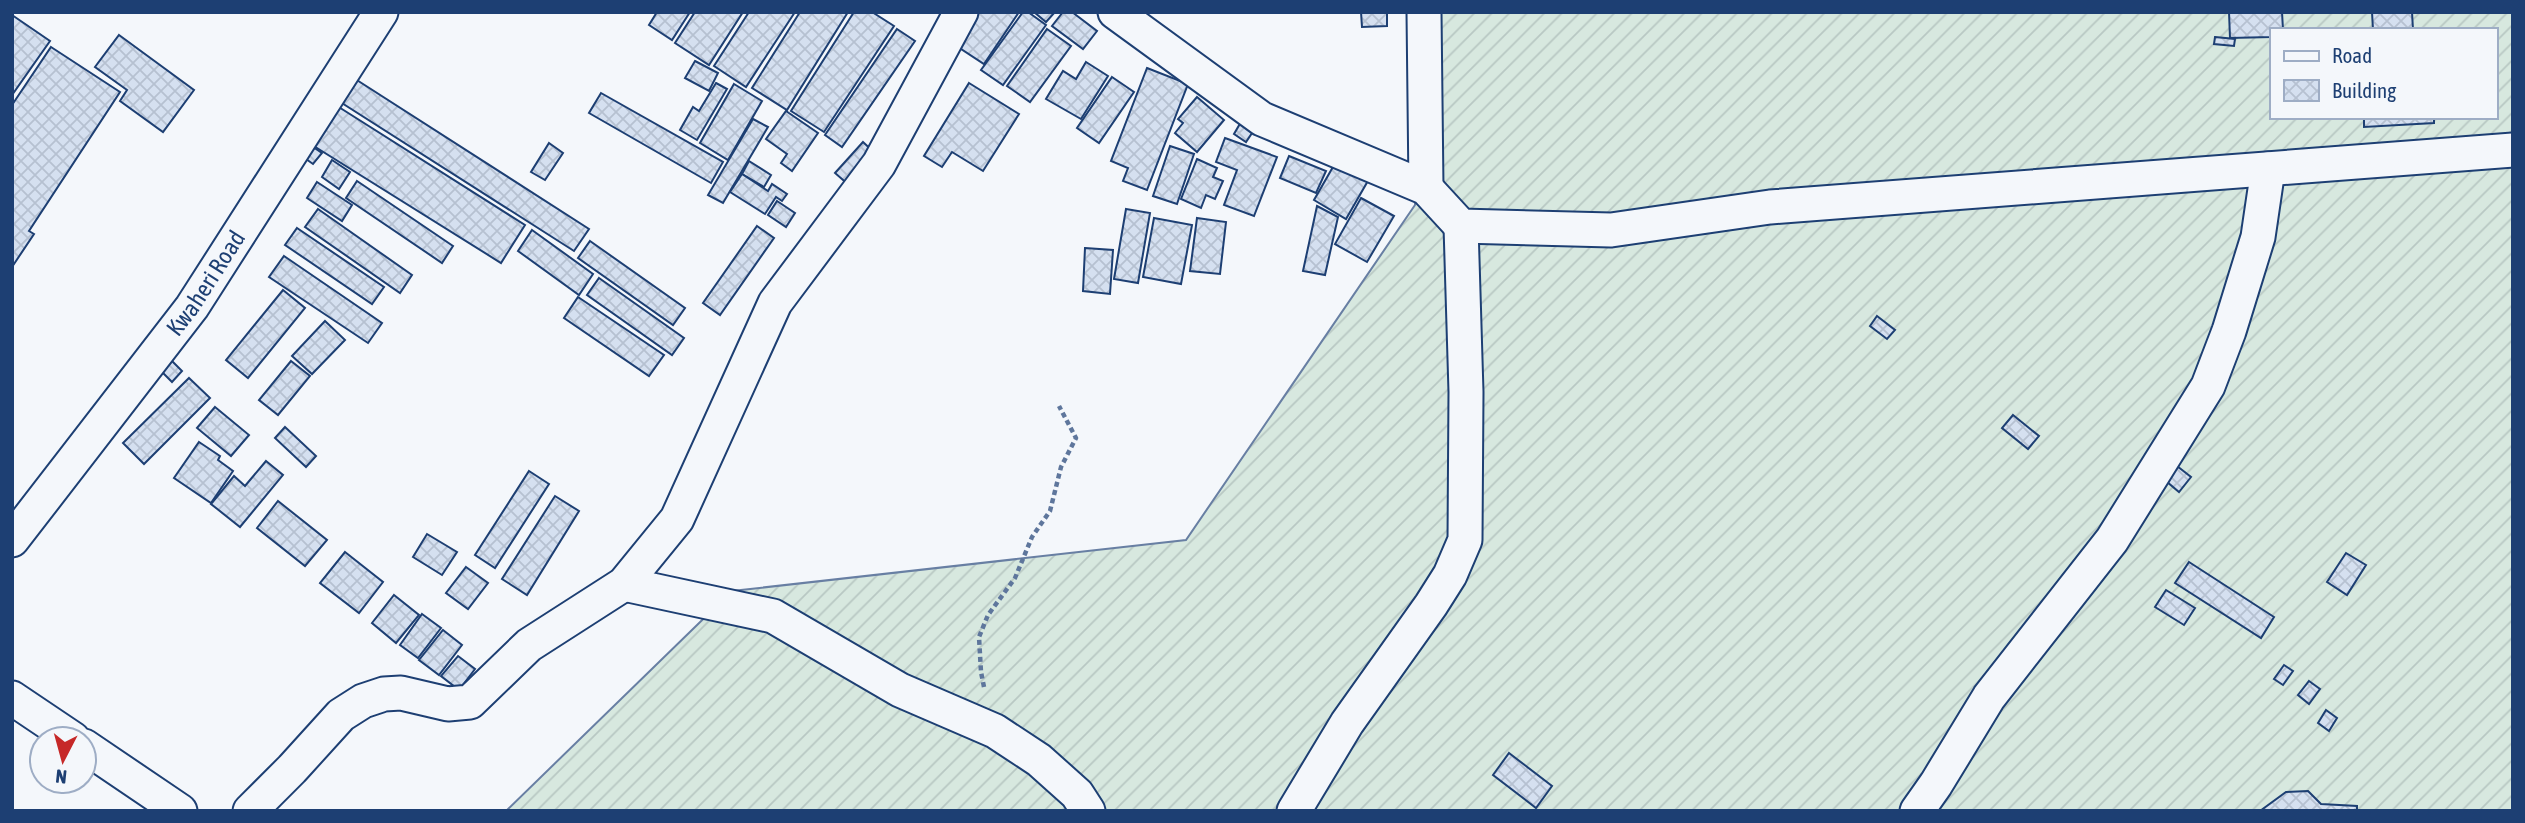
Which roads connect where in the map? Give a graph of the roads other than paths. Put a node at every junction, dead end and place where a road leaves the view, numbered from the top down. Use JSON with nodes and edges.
{"nodes":[{"id":1,"x":381,"y":12,"type":"edge"},
{"id":2,"x":961,"y":12,"type":"edge"},
{"id":3,"x":1115,"y":12,"type":"edge"},
{"id":4,"x":1423,"y":12,"type":"edge"},
{"id":5,"x":2513,"y":150,"type":"edge"},
{"id":6,"x":2268,"y":169,"type":"junction"},
{"id":7,"x":1426,"y":188,"type":"junction"},
{"id":8,"x":1461,"y":226,"type":"junction"},
{"id":9,"x":12,"y":540,"type":"edge"},
{"id":10,"x":624,"y":584,"type":"junction"},
{"id":11,"x":12,"y":698,"type":"edge"},
{"id":12,"x":52,"y":725,"type":"edge"},
{"id":13,"x":98,"y":755,"type":"edge"},
{"id":14,"x":180,"y":811,"type":"edge"},
{"id":15,"x":250,"y":811,"type":"edge"},
{"id":16,"x":1088,"y":811,"type":"edge"},
{"id":17,"x":1294,"y":811,"type":"edge"},
{"id":18,"x":1917,"y":811,"type":"edge"}],
"edges":[{"from":1,"to":9,"type":"street","name":"Kwaheri Road"},
{"from":2,"to":10,"type":"street"},
{"from":3,"to":7,"type":"street"},
{"from":4,"to":7,"type":"street"},
{"from":5,"to":6,"type":"street"},
{"from":6,"to":8,"type":"street"},
{"from":6,"to":18,"type":"street"},
{"from":7,"to":8,"type":"street"},
{"from":8,"to":17,"type":"street"},
{"from":10,"to":15,"type":"street"},
{"from":10,"to":16,"type":"street"},
{"from":11,"to":12,"type":"street"},
{"from":13,"to":14,"type":"street"}]}
